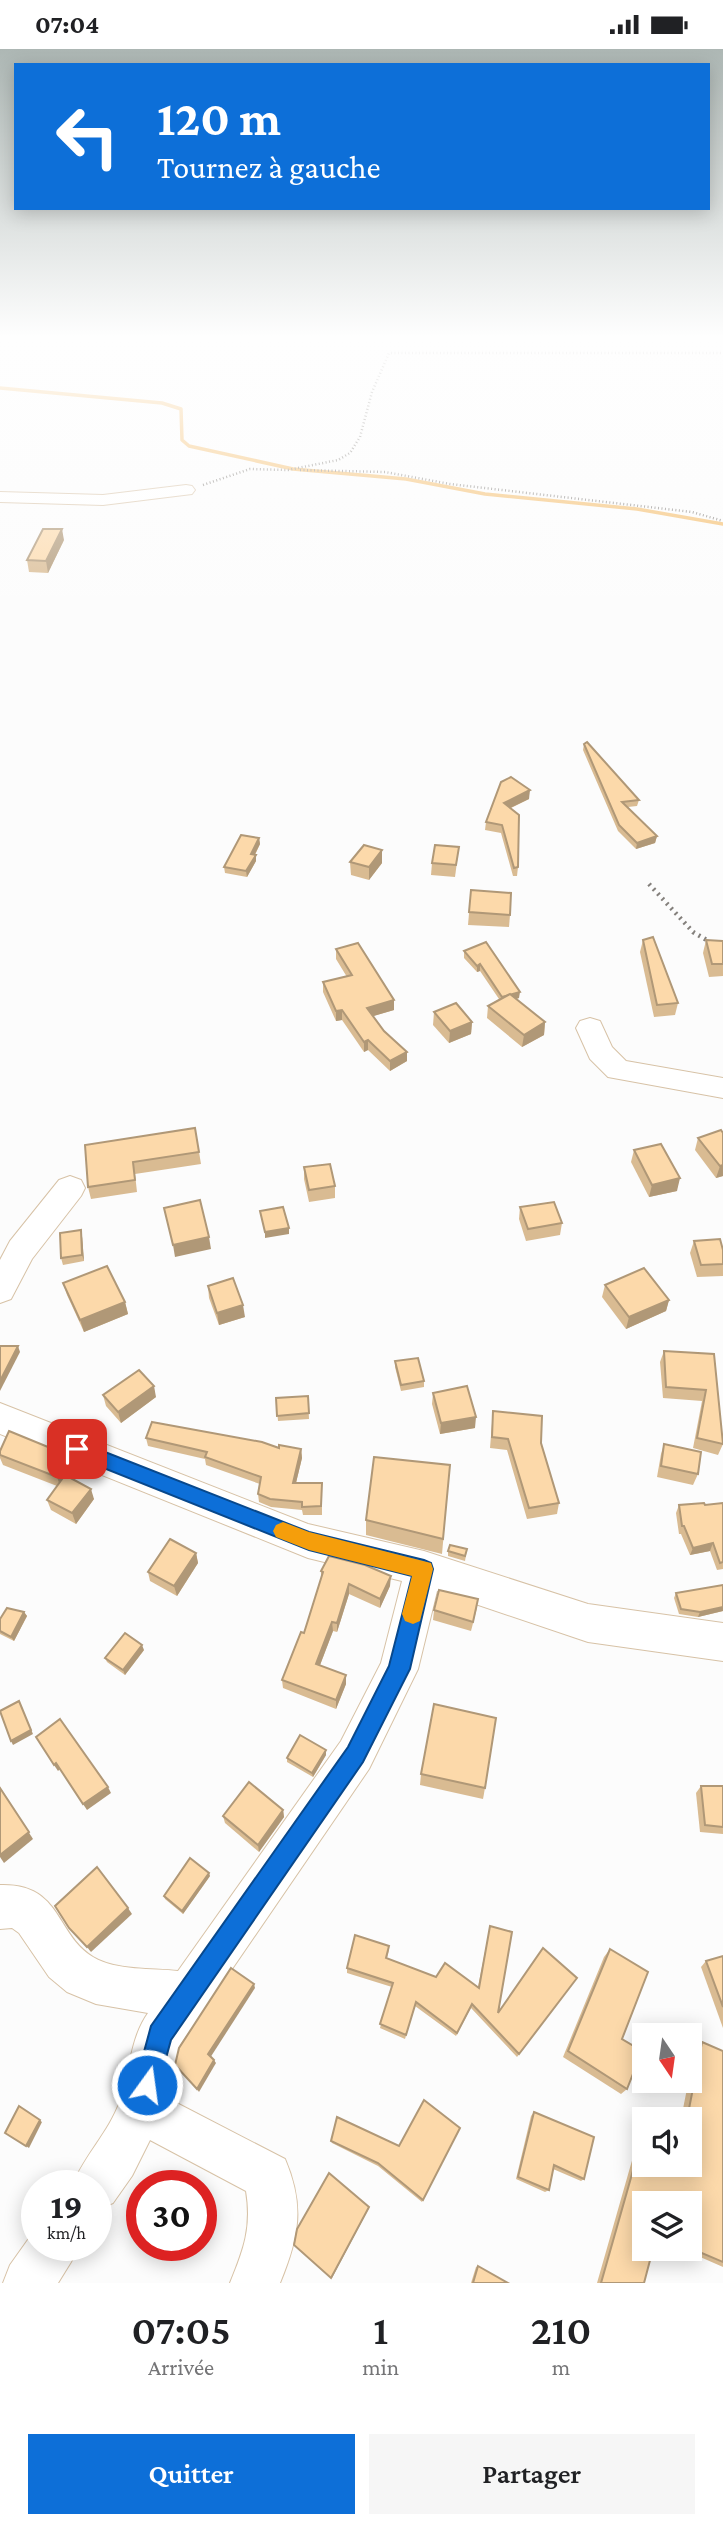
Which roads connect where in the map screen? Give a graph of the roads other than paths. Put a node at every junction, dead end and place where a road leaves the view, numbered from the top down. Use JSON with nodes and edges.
{"nodes":[{"id":1,"x":186,"y":490,"type":"road end"},
{"id":2,"x":0,"y":497,"type":"edge"},
{"id":3,"x":590,"y":1028,"type":"dead end"},
{"id":4,"x":723,"y":1088,"type":"edge"},
{"id":5,"x":70,"y":1188,"type":"dead end"},
{"id":6,"x":0,"y":1290,"type":"edge"},
{"id":7,"x":0,"y":1418,"type":"edge"},
{"id":8,"x":424,"y":1569,"type":"junction"},
{"id":9,"x":723,"y":1642,"type":"edge"},
{"id":10,"x":0,"y":1907,"type":"edge"},
{"id":11,"x":188,"y":1994,"type":"junction"},
{"id":12,"x":141,"y":2110,"type":"junction"},
{"id":13,"x":107,"y":2170,"type":"edge"},
{"id":14,"x":43,"y":2261,"type":"edge"},
{"id":15,"x":27,"y":2283,"type":"edge"},
{"id":16,"x":255,"y":2283,"type":"edge"}],
"edges":[{"from":1,"to":2,"type":"street"},
{"from":3,"to":4,"type":"street"},
{"from":5,"to":6,"type":"street"},
{"from":7,"to":8,"type":"street"},
{"from":8,"to":9,"type":"street"},
{"from":8,"to":11,"type":"street"},
{"from":10,"to":11,"type":"street"},
{"from":11,"to":12,"type":"street"},
{"from":12,"to":13,"type":"street"},
{"from":12,"to":16,"type":"street"},
{"from":14,"to":15,"type":"street"}]}
